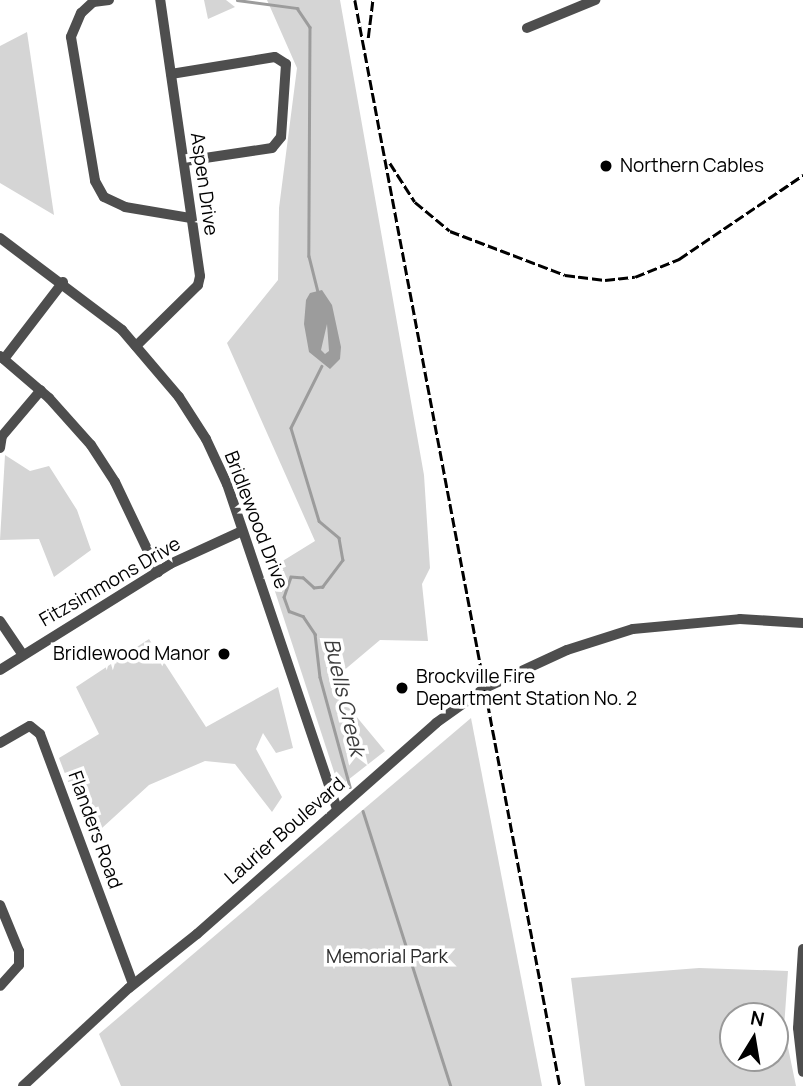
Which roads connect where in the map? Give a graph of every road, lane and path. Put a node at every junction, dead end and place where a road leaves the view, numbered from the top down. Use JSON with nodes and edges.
{"nodes":[{"id":1,"x":109,"y":0,"type":"edge"},
{"id":2,"x":160,"y":0,"type":"edge"},
{"id":3,"x":595,"y":0,"type":"edge"},
{"id":4,"x":527,"y":28,"type":"dead end"},
{"id":5,"x":172,"y":74,"type":"junction"},
{"id":6,"x":185,"y":161,"type":"junction"},
{"id":7,"x":191,"y":218,"type":"junction"},
{"id":8,"x":0,"y":238,"type":"edge"},
{"id":9,"x":63,"y":282,"type":"junction"},
{"id":10,"x":135,"y":346,"type":"junction"},
{"id":11,"x":2,"y":358,"type":"edge"},
{"id":12,"x":41,"y":390,"type":"junction"},
{"id":13,"x":0,"y":448,"type":"edge"},
{"id":14,"x":242,"y":531,"type":"junction"},
{"id":15,"x":158,"y":572,"type":"junction"},
{"id":16,"x":0,"y":621,"type":"edge"},
{"id":17,"x":803,"y":623,"type":"edge"},
{"id":18,"x":22,"y":654,"type":"junction"},
{"id":19,"x":0,"y":670,"type":"edge"},
{"id":20,"x":0,"y":743,"type":"edge"},
{"id":21,"x":337,"y":808,"type":"junction"},
{"id":22,"x":0,"y":905,"type":"edge"},
{"id":23,"x":803,"y":949,"type":"edge"},
{"id":24,"x":133,"y":984,"type":"junction"},
{"id":25,"x":0,"y":986,"type":"edge"},
{"id":26,"x":803,"y":1072,"type":"edge"},
{"id":27,"x":30,"y":1084,"type":"edge"}],
"edges":[{"from":1,"to":7,"type":"street"},
{"from":2,"to":5,"type":"street","name":"Aspen Drive"},
{"from":3,"to":4,"type":"street"},
{"from":5,"to":6,"type":"street","name":"Aspen Drive"},
{"from":5,"to":6,"type":"street"},
{"from":6,"to":7,"type":"street","name":"Aspen Drive"},
{"from":7,"to":10,"type":"street","name":"Aspen Drive"},
{"from":8,"to":9,"type":"street","name":"Bridlewood Drive"},
{"from":9,"to":10,"type":"street","name":"Bridlewood Drive"},
{"from":9,"to":11,"type":"street"},
{"from":10,"to":14,"type":"street","name":"Bridlewood Drive"},
{"from":11,"to":12,"type":"street"},
{"from":12,"to":13,"type":"street"},
{"from":12,"to":15,"type":"street"},
{"from":14,"to":15,"type":"street","name":"Fitzsimmons Drive"},
{"from":14,"to":21,"type":"street","name":"Bridlewood Drive"},
{"from":15,"to":18,"type":"street","name":"Fitzsimmons Drive"},
{"from":16,"to":18,"type":"street"},
{"from":17,"to":21,"type":"street","name":"Laurier Boulevard"},
{"from":18,"to":19,"type":"street","name":"Fitzsimmons Drive"},
{"from":20,"to":24,"type":"street","name":"Flanders Road"},
{"from":21,"to":24,"type":"street","name":"Laurier Boulevard"},
{"from":22,"to":25,"type":"street"},
{"from":23,"to":26,"type":"street"},
{"from":24,"to":27,"type":"street","name":"Laurier Boulevard"}]}
